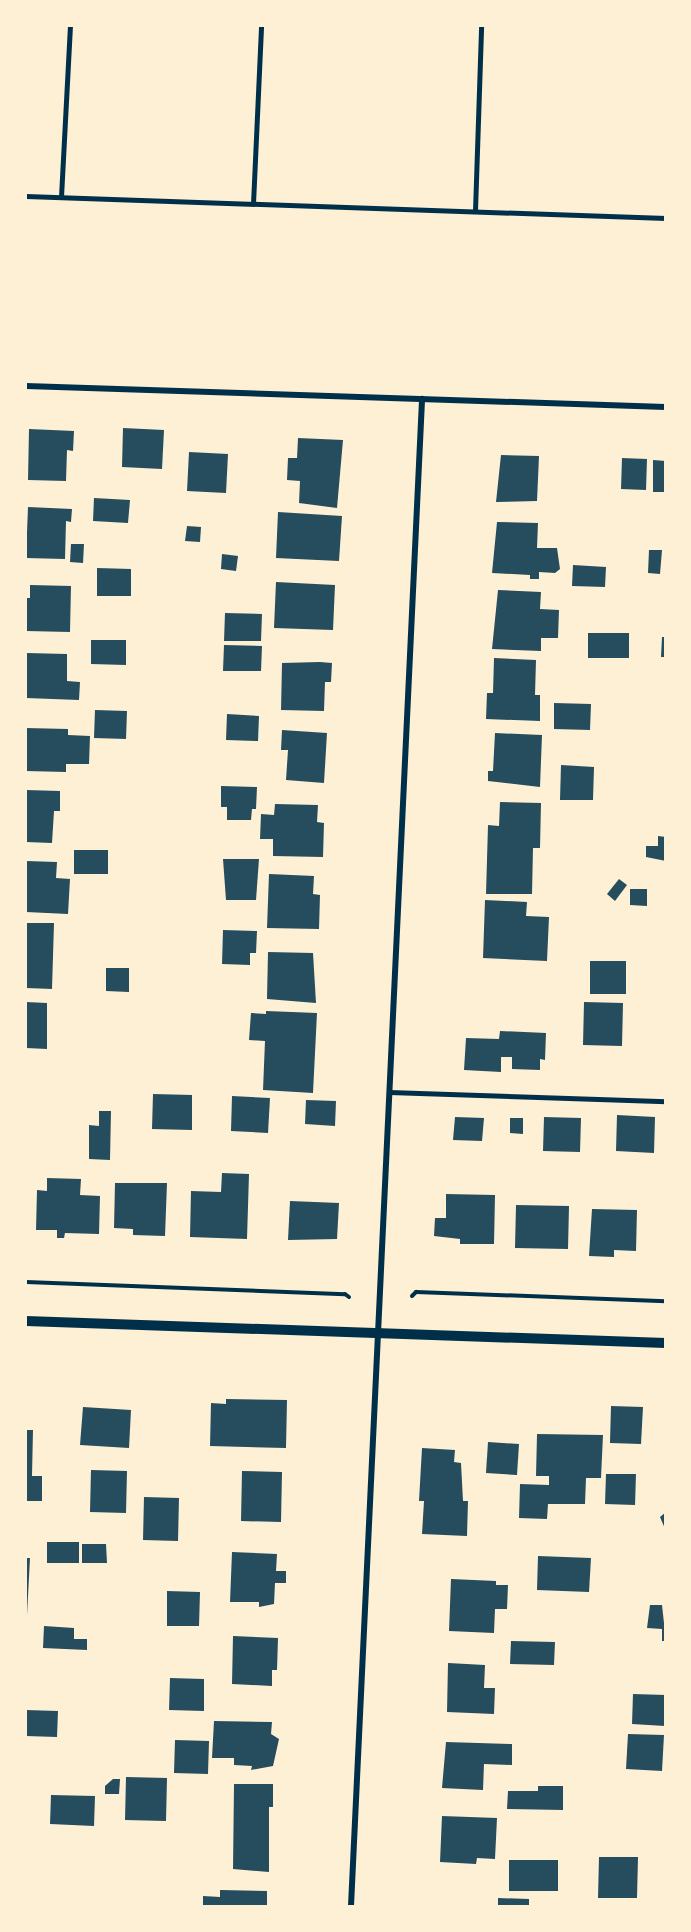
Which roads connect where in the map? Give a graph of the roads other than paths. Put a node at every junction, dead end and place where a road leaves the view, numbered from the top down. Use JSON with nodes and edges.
{"nodes":[{"id":1,"x":70,"y":26,"type":"edge"},
{"id":2,"x":261,"y":26,"type":"edge"},
{"id":3,"x":481,"y":26,"type":"edge"},
{"id":4,"x":26,"y":196,"type":"edge"},
{"id":5,"x":61,"y":197,"type":"junction"},
{"id":6,"x":253,"y":204,"type":"junction"},
{"id":7,"x":475,"y":211,"type":"junction"},
{"id":8,"x":666,"y":218,"type":"edge"},
{"id":9,"x":26,"y":386,"type":"edge"},
{"id":10,"x":422,"y":399,"type":"junction"},
{"id":11,"x":666,"y":407,"type":"edge"},
{"id":12,"x":388,"y":1092,"type":"junction"},
{"id":13,"x":666,"y":1101,"type":"edge"},
{"id":14,"x":26,"y":1321,"type":"edge"},
{"id":15,"x":377,"y":1333,"type":"junction"},
{"id":16,"x":666,"y":1343,"type":"edge"},
{"id":17,"x":351,"y":1906,"type":"edge"}],
"edges":[{"from":1,"to":5,"type":"lane"},
{"from":2,"to":6,"type":"lane"},
{"from":3,"to":7,"type":"lane"},
{"from":4,"to":5,"type":"lane"},
{"from":5,"to":6,"type":"lane"},
{"from":6,"to":7,"type":"lane"},
{"from":7,"to":8,"type":"lane"},
{"from":9,"to":10,"type":"street"},
{"from":10,"to":11,"type":"street"},
{"from":10,"to":12,"type":"street"},
{"from":12,"to":13,"type":"lane"},
{"from":12,"to":15,"type":"street"},
{"from":14,"to":15,"type":"street"},
{"from":15,"to":16,"type":"street"},
{"from":15,"to":17,"type":"street"}]}
